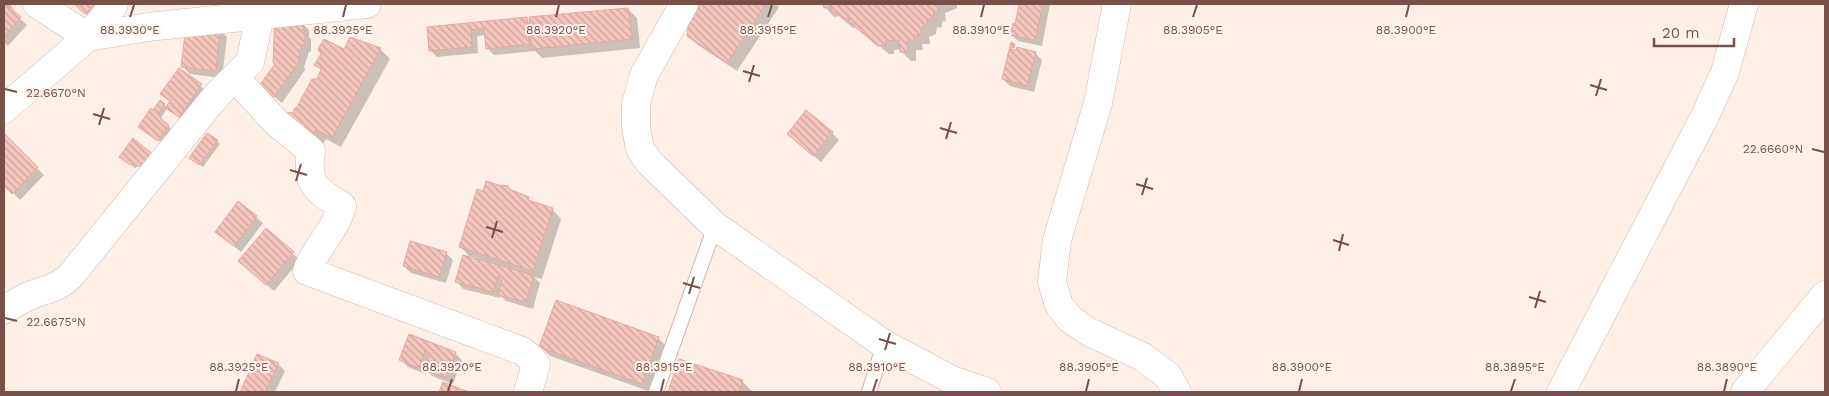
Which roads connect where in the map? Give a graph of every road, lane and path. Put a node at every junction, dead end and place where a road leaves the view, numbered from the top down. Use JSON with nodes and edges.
{"nodes":[{"id":1,"x":37,"y":4,"type":"edge"},
{"id":2,"x":114,"y":4,"type":"edge"},
{"id":3,"x":367,"y":4,"type":"edge"},
{"id":4,"x":684,"y":4,"type":"edge"},
{"id":5,"x":1117,"y":4,"type":"edge"},
{"id":6,"x":1744,"y":4,"type":"edge"},
{"id":7,"x":260,"y":16,"type":"junction"},
{"id":8,"x":88,"y":37,"type":"junction"},
{"id":9,"x":235,"y":78,"type":"junction"},
{"id":10,"x":4,"y":109,"type":"edge"},
{"id":11,"x":715,"y":226,"type":"junction"},
{"id":12,"x":1825,"y":295,"type":"edge"},
{"id":13,"x":4,"y":310,"type":"edge"},
{"id":14,"x":884,"y":344,"type":"junction"},
{"id":15,"x":528,"y":392,"type":"edge"},
{"id":16,"x":656,"y":392,"type":"edge"},
{"id":17,"x":869,"y":392,"type":"edge"},
{"id":18,"x":987,"y":392,"type":"edge"},
{"id":19,"x":1177,"y":392,"type":"edge"},
{"id":20,"x":1561,"y":392,"type":"edge"},
{"id":21,"x":1745,"y":392,"type":"edge"}],
"edges":[{"from":1,"to":8,"type":"street"},
{"from":2,"to":8,"type":"street"},
{"from":3,"to":7,"type":"street"},
{"from":4,"to":11,"type":"street"},
{"from":5,"to":19,"type":"street"},
{"from":6,"to":20,"type":"street"},
{"from":7,"to":8,"type":"street"},
{"from":7,"to":9,"type":"street"},
{"from":8,"to":10,"type":"street"},
{"from":9,"to":13,"type":"street"},
{"from":9,"to":15,"type":"street"},
{"from":11,"to":14,"type":"street"},
{"from":11,"to":16,"type":"lane"},
{"from":12,"to":21,"type":"street"},
{"from":14,"to":17,"type":"lane"},
{"from":14,"to":18,"type":"street"}]}
